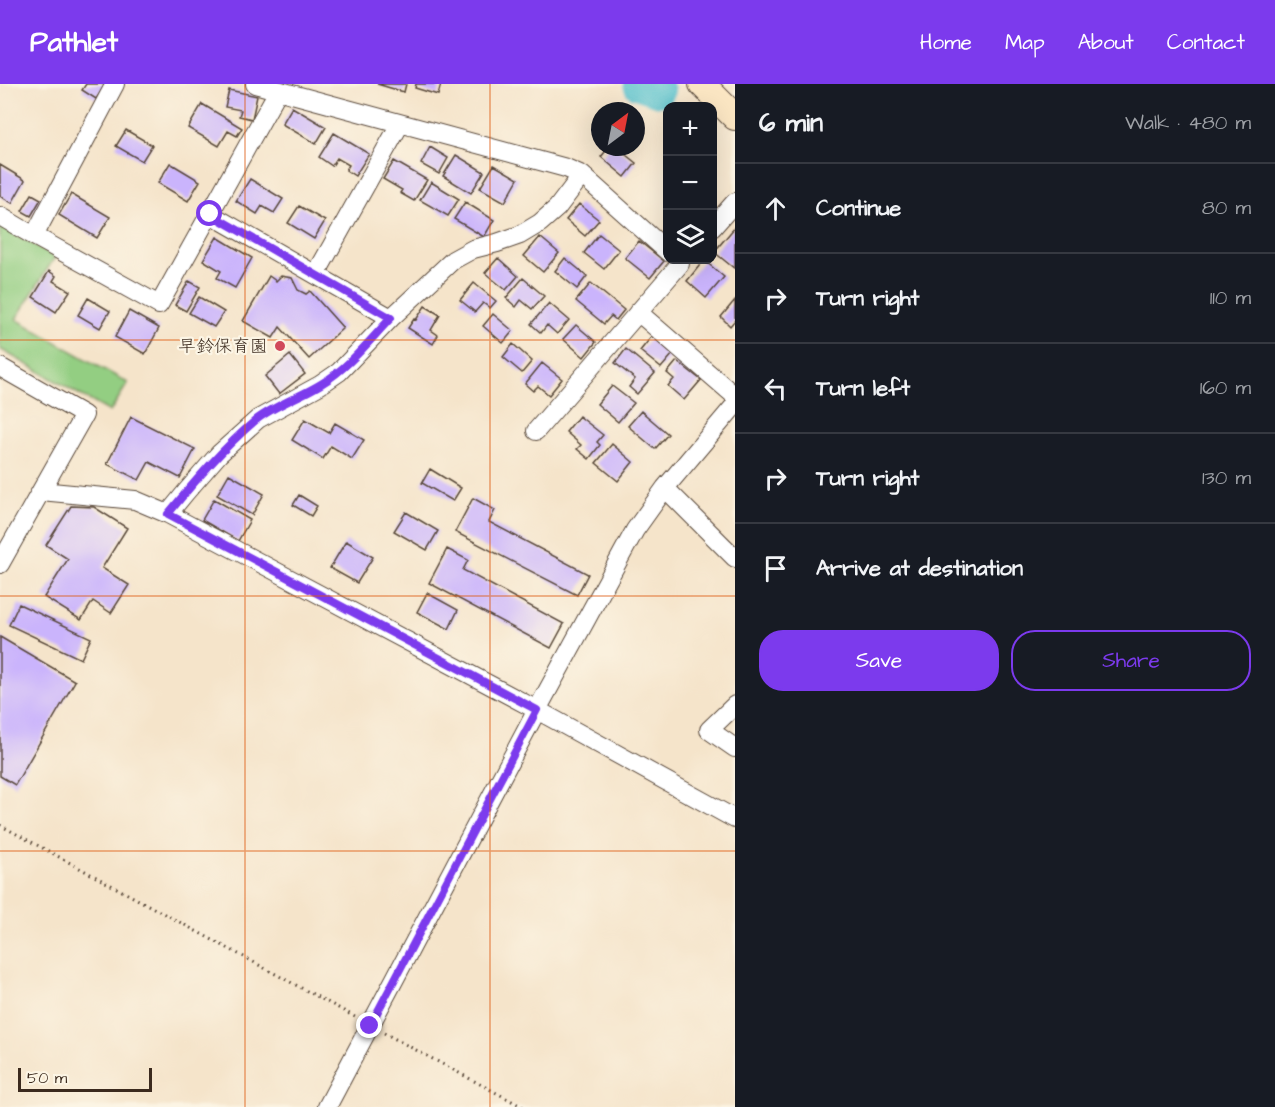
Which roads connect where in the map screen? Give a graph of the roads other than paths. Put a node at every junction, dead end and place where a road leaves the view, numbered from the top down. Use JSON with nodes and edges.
{"nodes":[{"id":1,"x":115,"y":84,"type":"edge"},
{"id":2,"x":255,"y":84,"type":"edge"},
{"id":3,"x":702,"y":84,"type":"edge"},
{"id":4,"x":278,"y":90,"type":"junction"},
{"id":5,"x":735,"y":117,"type":"edge"},
{"id":6,"x":400,"y":124,"type":"junction"},
{"id":7,"x":582,"y":176,"type":"junction"},
{"id":8,"x":735,"y":202,"type":"edge"},
{"id":9,"x":210,"y":214,"type":"junction"},
{"id":10,"x":0,"y":216,"type":"edge"},
{"id":11,"x":717,"y":222,"type":"edge"},
{"id":12,"x":34,"y":236,"type":"junction"},
{"id":13,"x":663,"y":247,"type":"edge"},
{"id":14,"x":673,"y":264,"type":"edge"},
{"id":15,"x":316,"y":274,"type":"junction"},
{"id":16,"x":638,"y":312,"type":"junction"},
{"id":17,"x":391,"y":318,"type":"junction"},
{"id":18,"x":0,"y":367,"type":"edge"},
{"id":19,"x":735,"y":396,"type":"edge"},
{"id":20,"x":735,"y":405,"type":"edge"},
{"id":21,"x":536,"y":431,"type":"dead end"},
{"id":22,"x":665,"y":488,"type":"junction"},
{"id":23,"x":41,"y":491,"type":"junction"},
{"id":24,"x":168,"y":514,"type":"junction"},
{"id":25,"x":735,"y":558,"type":"edge"},
{"id":26,"x":0,"y":564,"type":"edge"},
{"id":27,"x":735,"y":705,"type":"edge"},
{"id":28,"x":537,"y":710,"type":"junction"},
{"id":29,"x":735,"y":748,"type":"edge"},
{"id":30,"x":735,"y":819,"type":"edge"},
{"id":31,"x":327,"y":1107,"type":"edge"}],
"edges":[{"from":1,"to":12,"type":"street"},
{"from":2,"to":4,"type":"street"},
{"from":3,"to":5,"type":"street"},
{"from":4,"to":6,"type":"street"},
{"from":4,"to":9,"type":"street"},
{"from":6,"to":7,"type":"street"},
{"from":6,"to":15,"type":"street"},
{"from":7,"to":13,"type":"street"},
{"from":7,"to":17,"type":"street"},
{"from":8,"to":11,"type":"street"},
{"from":9,"to":12,"type":"street"},
{"from":9,"to":15,"type":"street"},
{"from":10,"to":12,"type":"street"},
{"from":14,"to":16,"type":"street"},
{"from":15,"to":17,"type":"street"},
{"from":16,"to":19,"type":"street"},
{"from":16,"to":21,"type":"street"},
{"from":17,"to":24,"type":"street"},
{"from":18,"to":23,"type":"street"},
{"from":20,"to":22,"type":"street"},
{"from":22,"to":25,"type":"street"},
{"from":22,"to":28,"type":"street"},
{"from":23,"to":24,"type":"street"},
{"from":23,"to":26,"type":"street"},
{"from":24,"to":28,"type":"street"},
{"from":27,"to":29,"type":"street"},
{"from":28,"to":30,"type":"street"},
{"from":28,"to":31,"type":"street"}]}
